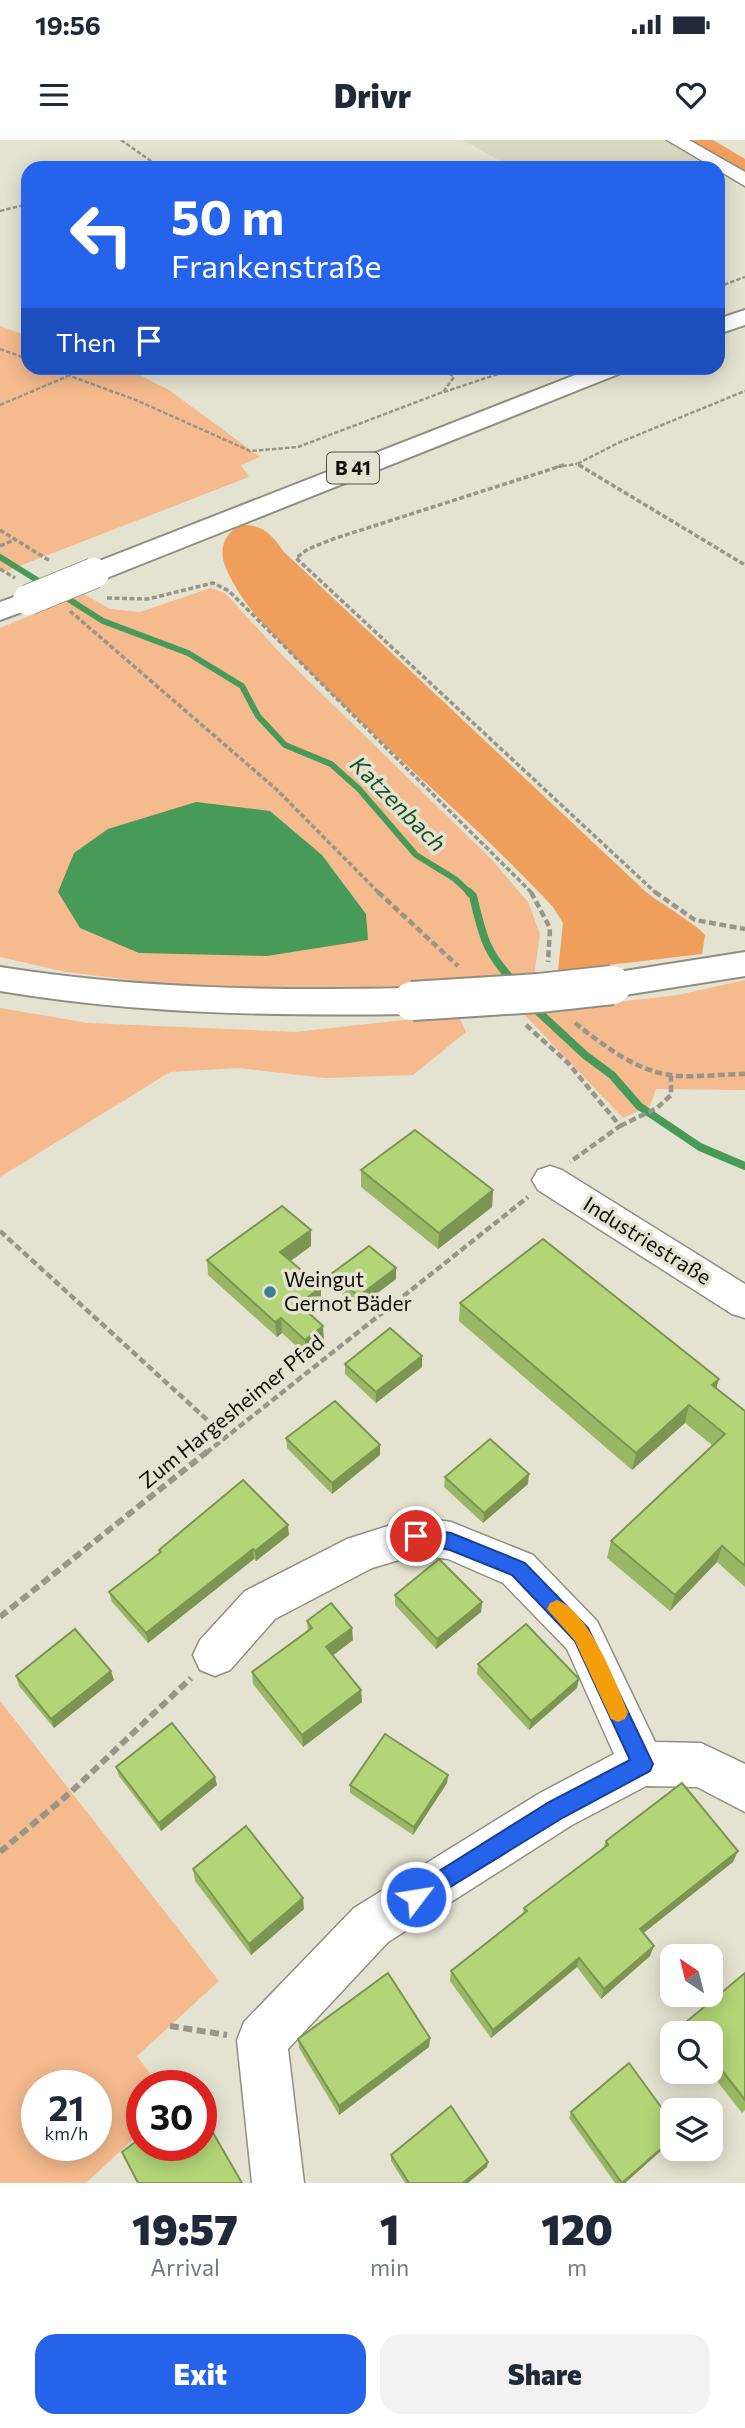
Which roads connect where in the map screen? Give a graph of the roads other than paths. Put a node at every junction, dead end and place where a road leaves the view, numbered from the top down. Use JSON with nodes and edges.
{"nodes":[{"id":1,"x":676,"y":140,"type":"edge"},
{"id":2,"x":712,"y":161,"type":"edge"},
{"id":3,"x":725,"y":168,"type":"edge"},
{"id":4,"x":745,"y":180,"type":"edge"},
{"id":5,"x":745,"y":304,"type":"edge"},
{"id":6,"x":727,"y":320,"type":"edge"},
{"id":7,"x":560,"y":375,"type":"edge"},
{"id":8,"x":594,"y":375,"type":"edge"},
{"id":9,"x":73,"y":566,"type":"junction"},
{"id":10,"x":10,"y":591,"type":"edge"},
{"id":11,"x":745,"y":964,"type":"edge"},
{"id":12,"x":0,"y":979,"type":"edge"},
{"id":13,"x":550,"y":1180,"type":"road end"},
{"id":14,"x":745,"y":1303,"type":"edge"},
{"id":15,"x":215,"y":1655,"type":"road end"},
{"id":16,"x":642,"y":1764,"type":"junction"},
{"id":17,"x":745,"y":1789,"type":"edge"},
{"id":18,"x":278,"y":2183,"type":"edge"}],
"edges":[{"from":1,"to":2,"type":"street"},
{"from":3,"to":4,"type":"street"},
{"from":5,"to":6,"type":"main road"},
{"from":7,"to":9,"type":"main road","number":"B 41"},
{"from":8,"to":9,"type":"main road","number":"B 41"},
{"from":9,"to":10,"type":"main road","number":"B 41","bridge":true},
{"from":11,"to":12,"type":"main road","bridge":true},
{"from":13,"to":14,"type":"street","name":"Industriestraße"},
{"from":15,"to":16,"type":"street"},
{"from":16,"to":17,"type":"street"},
{"from":16,"to":18,"type":"street"}]}
